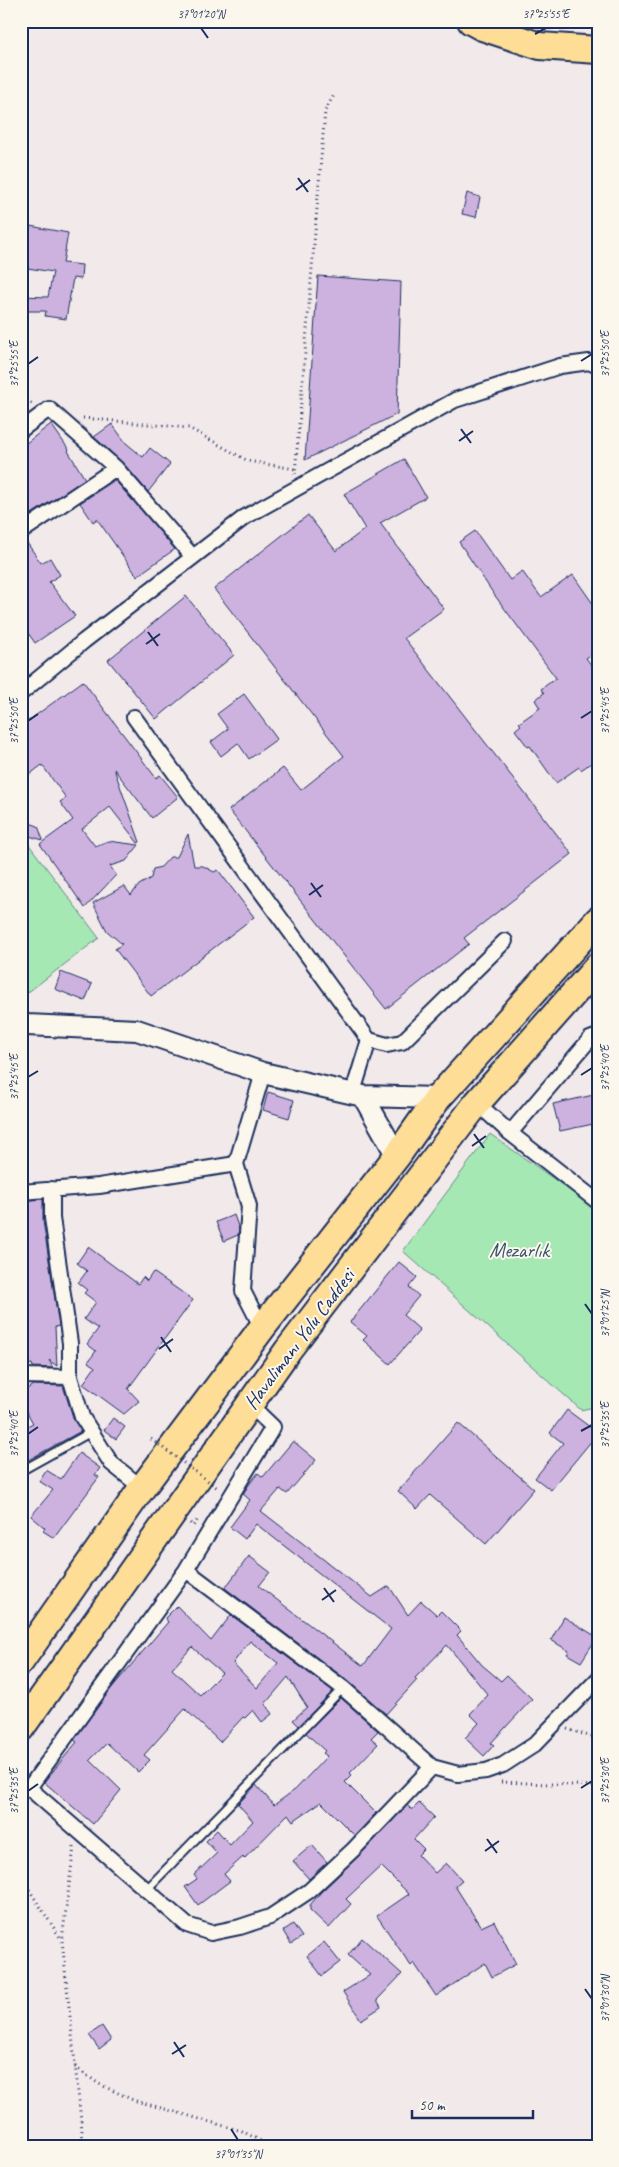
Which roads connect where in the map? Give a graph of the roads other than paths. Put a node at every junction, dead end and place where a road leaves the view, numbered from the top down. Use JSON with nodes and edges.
{"nodes":[{"id":1,"x":471,"y":21,"type":"edge"},
{"id":2,"x":598,"y":50,"type":"edge"},
{"id":3,"x":598,"y":366,"type":"edge"},
{"id":4,"x":21,"y":430,"type":"edge"},
{"id":5,"x":116,"y":468,"type":"junction"},
{"id":6,"x":21,"y":532,"type":"edge"},
{"id":7,"x":192,"y":557,"type":"junction"},
{"id":8,"x":21,"y":693,"type":"edge"},
{"id":9,"x":134,"y":717,"type":"dead end"},
{"id":10,"x":598,"y":920,"type":"edge"},
{"id":11,"x":505,"y":941,"type":"dead end"},
{"id":12,"x":598,"y":966,"type":"edge"},
{"id":13,"x":21,"y":1023,"type":"edge"},
{"id":14,"x":598,"y":1036,"type":"edge"},
{"id":15,"x":369,"y":1040,"type":"junction"},
{"id":16,"x":263,"y":1073,"type":"junction"},
{"id":17,"x":358,"y":1094,"type":"junction"},
{"id":18,"x":438,"y":1098,"type":"junction"},
{"id":19,"x":477,"y":1103,"type":"junction"},
{"id":20,"x":510,"y":1133,"type":"junction"},
{"id":21,"x":397,"y":1156,"type":"junction"},
{"id":22,"x":236,"y":1164,"type":"junction"},
{"id":23,"x":52,"y":1189,"type":"junction"},
{"id":24,"x":21,"y":1192,"type":"edge"},
{"id":25,"x":598,"y":1202,"type":"edge"},
{"id":26,"x":262,"y":1328,"type":"junction"},
{"id":27,"x":21,"y":1376,"type":"edge"},
{"id":28,"x":70,"y":1377,"type":"junction"},
{"id":29,"x":249,"y":1404,"type":"junction"},
{"id":30,"x":91,"y":1432,"type":"junction"},
{"id":31,"x":21,"y":1471,"type":"edge"},
{"id":32,"x":142,"y":1488,"type":"junction"},
{"id":33,"x":186,"y":1570,"type":"junction"},
{"id":34,"x":21,"y":1661,"type":"edge"},
{"id":35,"x":598,"y":1679,"type":"edge"},
{"id":36,"x":343,"y":1688,"type":"junction"},
{"id":37,"x":21,"y":1728,"type":"edge"},
{"id":38,"x":432,"y":1767,"type":"junction"},
{"id":39,"x":146,"y":1890,"type":"junction"}],
"edges":[{"from":1,"to":2,"type":"highway"},
{"from":3,"to":7,"type":"street"},
{"from":4,"to":5,"type":"street"},
{"from":5,"to":6,"type":"street"},
{"from":5,"to":7,"type":"street"},
{"from":7,"to":8,"type":"street"},
{"from":9,"to":15,"type":"street"},
{"from":10,"to":18,"type":"highway","name":"Havalimanı Yolu Caddesi"},
{"from":11,"to":15,"type":"street"},
{"from":12,"to":19,"type":"highway","name":"Havalimanı Yolu Caddesi"},
{"from":13,"to":16,"type":"street"},
{"from":14,"to":20,"type":"street"},
{"from":15,"to":17,"type":"street"},
{"from":16,"to":17,"type":"street"},
{"from":16,"to":22,"type":"street"},
{"from":17,"to":18,"type":"street"},
{"from":17,"to":21,"type":"street"},
{"from":18,"to":21,"type":"highway","name":"Havalimanı Yolu Caddesi"},
{"from":19,"to":20,"type":"street"},
{"from":19,"to":29,"type":"highway","name":"Havalimanı Yolu Caddesi"},
{"from":20,"to":25,"type":"street"},
{"from":21,"to":26,"type":"highway","name":"Havalimanı Yolu Caddesi"},
{"from":22,"to":23,"type":"street"},
{"from":22,"to":26,"type":"street"},
{"from":23,"to":24,"type":"street"},
{"from":23,"to":28,"type":"street"},
{"from":26,"to":32,"type":"highway","name":"Havalimanı Yolu Caddesi"},
{"from":27,"to":28,"type":"street"},
{"from":28,"to":30,"type":"street"},
{"from":29,"to":33,"type":"street"},
{"from":29,"to":37,"type":"highway","name":"Havalimanı Yolu Caddesi"},
{"from":30,"to":31,"type":"lane"},
{"from":30,"to":32,"type":"street"},
{"from":32,"to":34,"type":"highway","name":"Havalimanı Yolu Caddesi"},
{"from":33,"to":36,"type":"street"},
{"from":33,"to":39,"type":"street"},
{"from":35,"to":38,"type":"street"},
{"from":36,"to":38,"type":"street"},
{"from":36,"to":39,"type":"lane"},
{"from":38,"to":39,"type":"street"}]}
